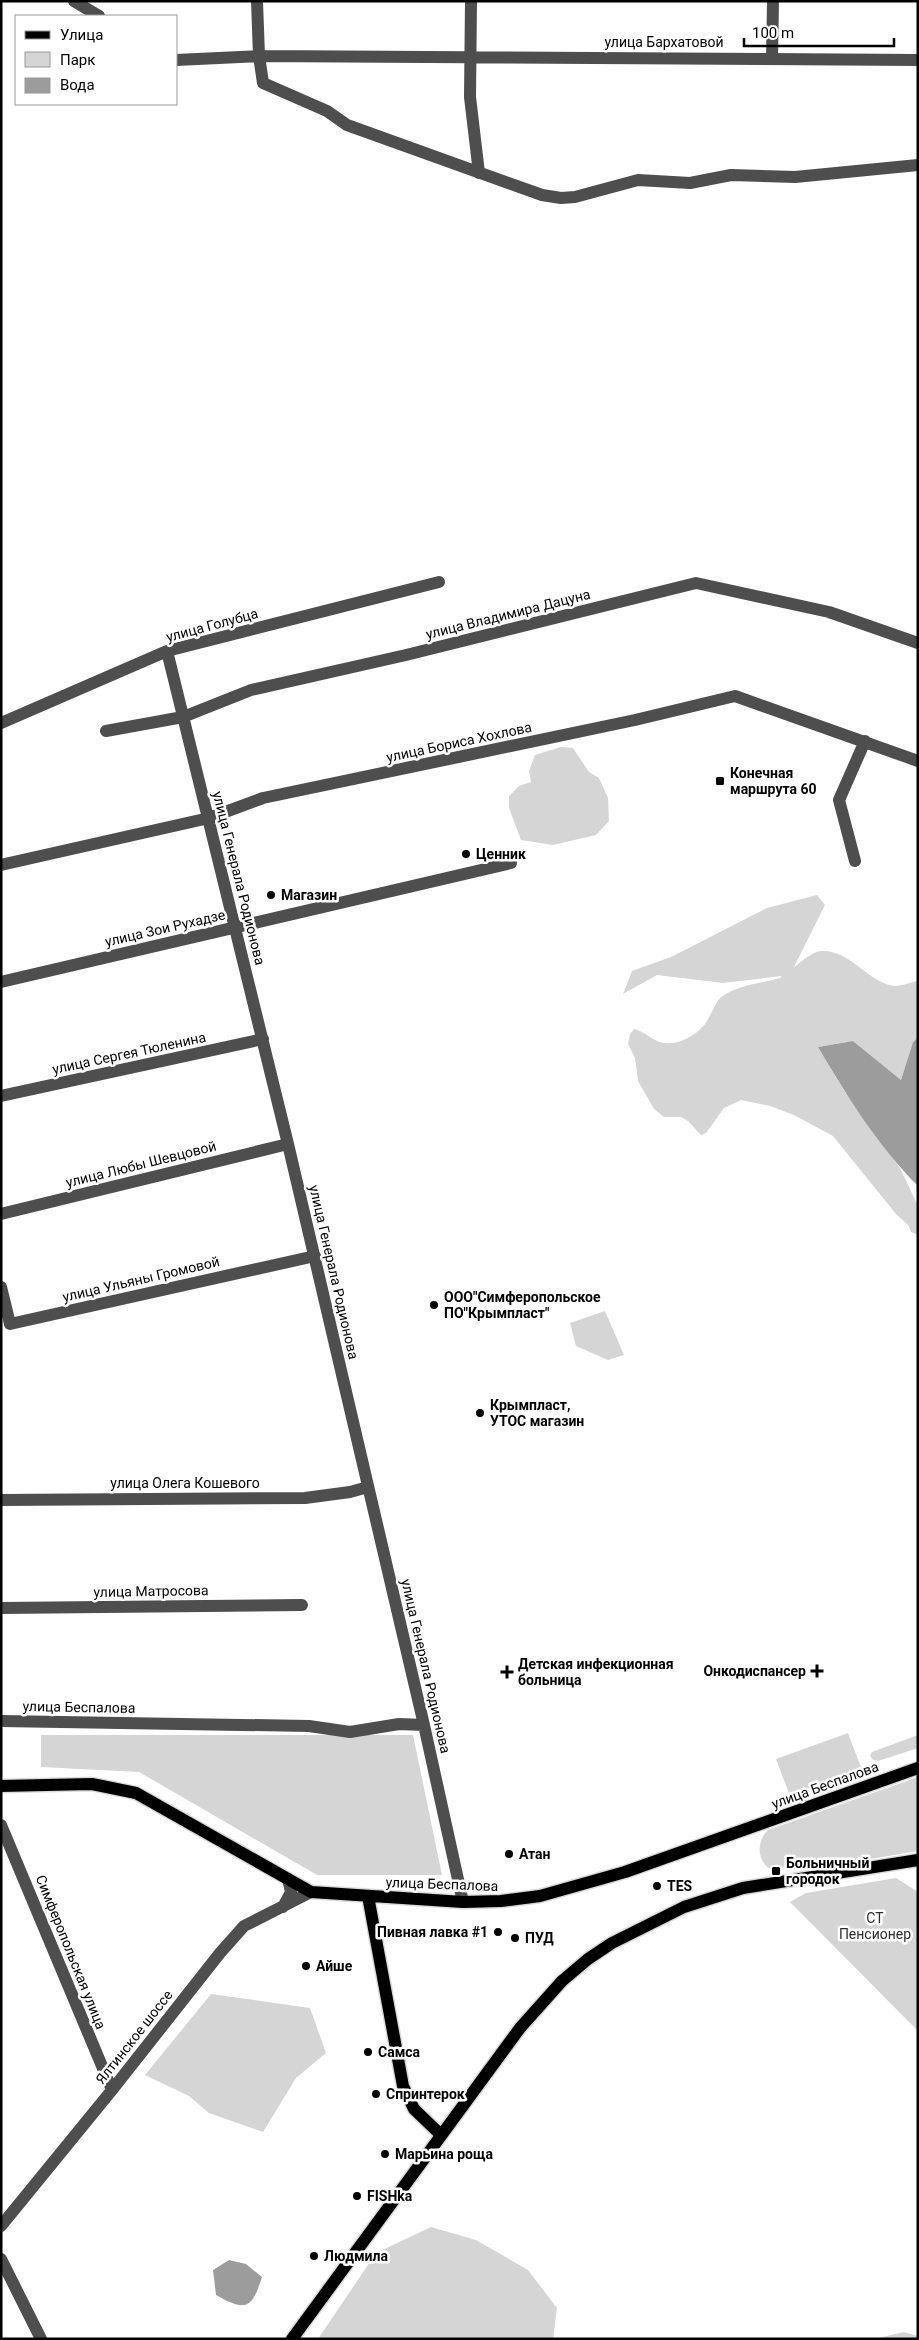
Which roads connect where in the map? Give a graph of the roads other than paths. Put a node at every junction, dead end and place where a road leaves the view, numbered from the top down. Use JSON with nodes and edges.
{"nodes":[{"id":1,"x":74,"y":1,"type":"edge"},
{"id":2,"x":257,"y":1,"type":"edge"},
{"id":3,"x":471,"y":1,"type":"edge"},
{"id":4,"x":773,"y":1,"type":"edge"},
{"id":5,"x":97,"y":15,"type":"edge"},
{"id":6,"x":259,"y":56,"type":"junction"},
{"id":7,"x":470,"y":56,"type":"junction"},
{"id":8,"x":772,"y":58,"type":"junction"},
{"id":9,"x":178,"y":60,"type":"edge"},
{"id":10,"x":918,"y":60,"type":"edge"},
{"id":11,"x":918,"y":165,"type":"edge"},
{"id":12,"x":479,"y":173,"type":"junction"},
{"id":13,"x":438,"y":582,"type":"dead end"},
{"id":14,"x":918,"y":643,"type":"edge"},
{"id":15,"x":167,"y":651,"type":"junction"},
{"id":16,"x":183,"y":717,"type":"junction"},
{"id":17,"x":1,"y":723,"type":"edge"},
{"id":18,"x":106,"y":731,"type":"dead end"},
{"id":19,"x":866,"y":741,"type":"junction"},
{"id":20,"x":918,"y":761,"type":"edge"},
{"id":21,"x":209,"y":818,"type":"junction"},
{"id":22,"x":855,"y":861,"type":"dead end"},
{"id":23,"x":511,"y":863,"type":"dead end"},
{"id":24,"x":1,"y":865,"type":"edge"},
{"id":25,"x":235,"y":927,"type":"junction"},
{"id":26,"x":1,"y":982,"type":"edge"},
{"id":27,"x":263,"y":1039,"type":"junction"},
{"id":28,"x":1,"y":1096,"type":"edge"},
{"id":29,"x":288,"y":1144,"type":"junction"},
{"id":30,"x":1,"y":1214,"type":"edge"},
{"id":31,"x":315,"y":1256,"type":"junction"},
{"id":32,"x":1,"y":1287,"type":"edge"},
{"id":33,"x":368,"y":1487,"type":"junction"},
{"id":34,"x":1,"y":1500,"type":"edge"},
{"id":35,"x":302,"y":1605,"type":"dead end"},
{"id":36,"x":1,"y":1608,"type":"edge"},
{"id":37,"x":1,"y":1721,"type":"edge"},
{"id":38,"x":424,"y":1725,"type":"junction"},
{"id":39,"x":918,"y":1768,"type":"edge"},
{"id":40,"x":1,"y":1786,"type":"edge"},
{"id":41,"x":1,"y":1825,"type":"edge"},
{"id":42,"x":918,"y":1860,"type":"edge"},
{"id":43,"x":288,"y":1879,"type":"junction"},
{"id":44,"x":311,"y":1892,"type":"junction"},
{"id":45,"x":368,"y":1896,"type":"junction"},
{"id":46,"x":463,"y":1902,"type":"junction"},
{"id":47,"x":283,"y":1907,"type":"junction"},
{"id":48,"x":112,"y":2090,"type":"junction"},
{"id":49,"x":441,"y":2135,"type":"junction"},
{"id":50,"x":1,"y":2226,"type":"edge"},
{"id":51,"x":1,"y":2259,"type":"edge"},
{"id":52,"x":41,"y":2339,"type":"edge"},
{"id":53,"x":292,"y":2339,"type":"edge"}],
"edges":[{"from":1,"to":5,"type":"street"},
{"from":2,"to":6,"type":"street"},
{"from":3,"to":7,"type":"street"},
{"from":4,"to":8,"type":"street"},
{"from":6,"to":7,"type":"street","name":"улица Бархатовой"},
{"from":6,"to":9,"type":"street","name":"улица Бархатовой"},
{"from":6,"to":12,"type":"street"},
{"from":7,"to":8,"type":"street","name":"улица Бархатовой"},
{"from":7,"to":12,"type":"street"},
{"from":8,"to":10,"type":"street","name":"улица Бархатовой"},
{"from":11,"to":12,"type":"street"},
{"from":13,"to":15,"type":"street","name":"улица Голубца"},
{"from":14,"to":16,"type":"street","name":"улица Владимира Дацуна"},
{"from":15,"to":16,"type":"street","name":"улица Генерала Родионова"},
{"from":15,"to":17,"type":"street","name":"улица Голубца"},
{"from":16,"to":18,"type":"street","name":"улица Владимира Дацуна"},
{"from":16,"to":21,"type":"street","name":"улица Генерала Родионова"},
{"from":19,"to":20,"type":"street","name":"улица Бориса Хохлова"},
{"from":19,"to":21,"type":"street","name":"улица Бориса Хохлова"},
{"from":19,"to":22,"type":"street"},
{"from":21,"to":24,"type":"street","name":"улица Бориса Хохлова"},
{"from":21,"to":25,"type":"street","name":"улица Генерала Родионова"},
{"from":23,"to":25,"type":"street","name":"улица Зои Рухадзе"},
{"from":25,"to":26,"type":"street","name":"улица Зои Рухадзе"},
{"from":25,"to":27,"type":"street","name":"улица Генерала Родионова"},
{"from":27,"to":28,"type":"street","name":"улица Сергея Тюленина"},
{"from":27,"to":29,"type":"street","name":"улица Генерала Родионова"},
{"from":29,"to":30,"type":"street","name":"улица Любы Шевцовой"},
{"from":29,"to":31,"type":"street","name":"улица Генерала Родионова"},
{"from":31,"to":32,"type":"street","name":"улица Ульяны Громовой"},
{"from":31,"to":33,"type":"street","name":"улица Генерала Родионова"},
{"from":33,"to":34,"type":"street","name":"улица Олега Кошевого"},
{"from":33,"to":38,"type":"street","name":"улица Генерала Родионова"},
{"from":35,"to":36,"type":"street","name":"улица Матросова"},
{"from":37,"to":38,"type":"street","name":"улица Беспалова"},
{"from":38,"to":46,"type":"street","name":"улица Генерала Родионова"},
{"from":39,"to":46,"type":"main road","name":"улица Беспалова"},
{"from":40,"to":43,"type":"main road","name":"улица Беспалова"},
{"from":41,"to":48,"type":"street","name":"Симферопольская улица"},
{"from":42,"to":49,"type":"main road"},
{"from":43,"to":44,"type":"main road","name":"улица Беспалова"},
{"from":43,"to":47,"type":"street"},
{"from":44,"to":45,"type":"main road","name":"улица Беспалова"},
{"from":44,"to":47,"type":"street","name":"Ялтинское шоссе"},
{"from":45,"to":46,"type":"main road","name":"улица Беспалова"},
{"from":45,"to":49,"type":"main road"},
{"from":47,"to":48,"type":"street","name":"Ялтинское шоссе"},
{"from":48,"to":50,"type":"street","name":"Ялтинское шоссе"},
{"from":49,"to":53,"type":"main road"},
{"from":51,"to":52,"type":"street"}]}
